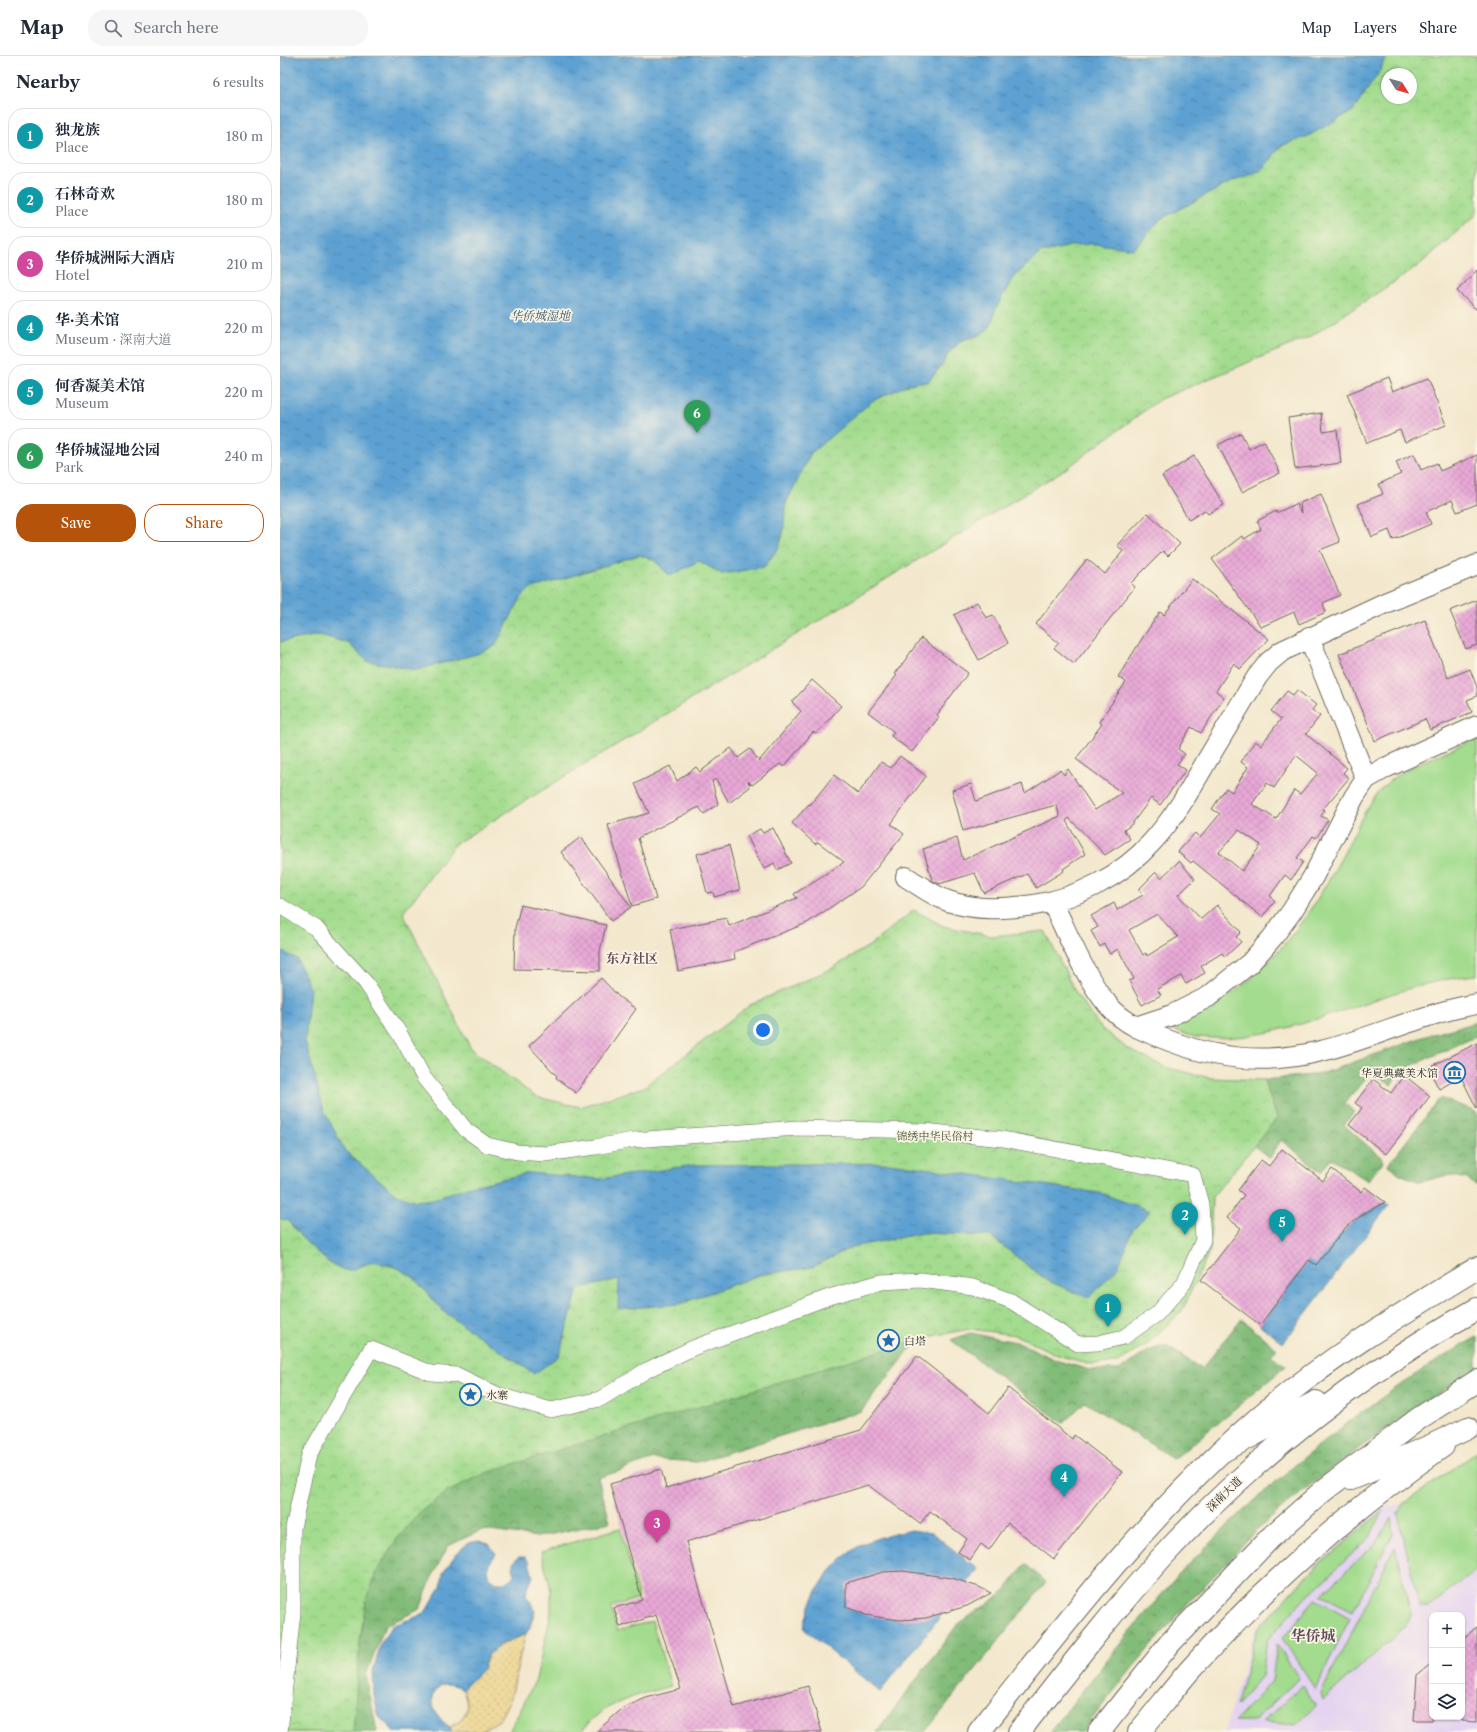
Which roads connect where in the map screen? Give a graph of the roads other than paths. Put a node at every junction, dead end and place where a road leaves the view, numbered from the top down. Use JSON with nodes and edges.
{"nodes":[{"id":1,"x":1477,"y":565,"type":"edge"},
{"id":2,"x":1310,"y":637,"type":"junction"},
{"id":3,"x":1477,"y":726,"type":"edge"},
{"id":4,"x":1366,"y":779,"type":"junction"},
{"id":5,"x":906,"y":878,"type":"dead end"},
{"id":6,"x":1052,"y":902,"type":"junction"},
{"id":7,"x":280,"y":906,"type":"edge"},
{"id":8,"x":1477,"y":1004,"type":"edge"},
{"id":9,"x":1136,"y":1027,"type":"junction"},
{"id":10,"x":1477,"y":1268,"type":"edge"},
{"id":11,"x":1477,"y":1309,"type":"edge"},
{"id":12,"x":1477,"y":1381,"type":"edge"},
{"id":13,"x":1357,"y":1383,"type":"junction"},
{"id":14,"x":1473,"y":1426,"type":"edge"},
{"id":15,"x":1221,"y":1452,"type":"junction"},
{"id":16,"x":1322,"y":1491,"type":"junction"},
{"id":17,"x":280,"y":1732,"type":"edge"},
{"id":18,"x":979,"y":1732,"type":"edge"},
{"id":19,"x":1019,"y":1732,"type":"edge"},
{"id":20,"x":1099,"y":1732,"type":"edge"},
{"id":21,"x":1139,"y":1732,"type":"edge"}],
"edges":[{"from":1,"to":2,"type":"street"},
{"from":2,"to":4,"type":"street"},
{"from":2,"to":6,"type":"street"},
{"from":3,"to":4,"type":"street"},
{"from":4,"to":9,"type":"street"},
{"from":5,"to":6,"type":"street"},
{"from":6,"to":9,"type":"street"},
{"from":7,"to":17,"type":"street"},
{"from":8,"to":9,"type":"street"},
{"from":10,"to":15,"type":"main road"},
{"from":11,"to":13,"type":"main road","name":"深南大道"},
{"from":12,"to":16,"type":"main road"},
{"from":13,"to":15,"type":"main road"},
{"from":13,"to":19,"type":"main road","name":"深南大道"},
{"from":14,"to":16,"type":"main road"},
{"from":14,"to":21,"type":"main road"},
{"from":15,"to":18,"type":"main road"},
{"from":16,"to":20,"type":"main road"}]}
